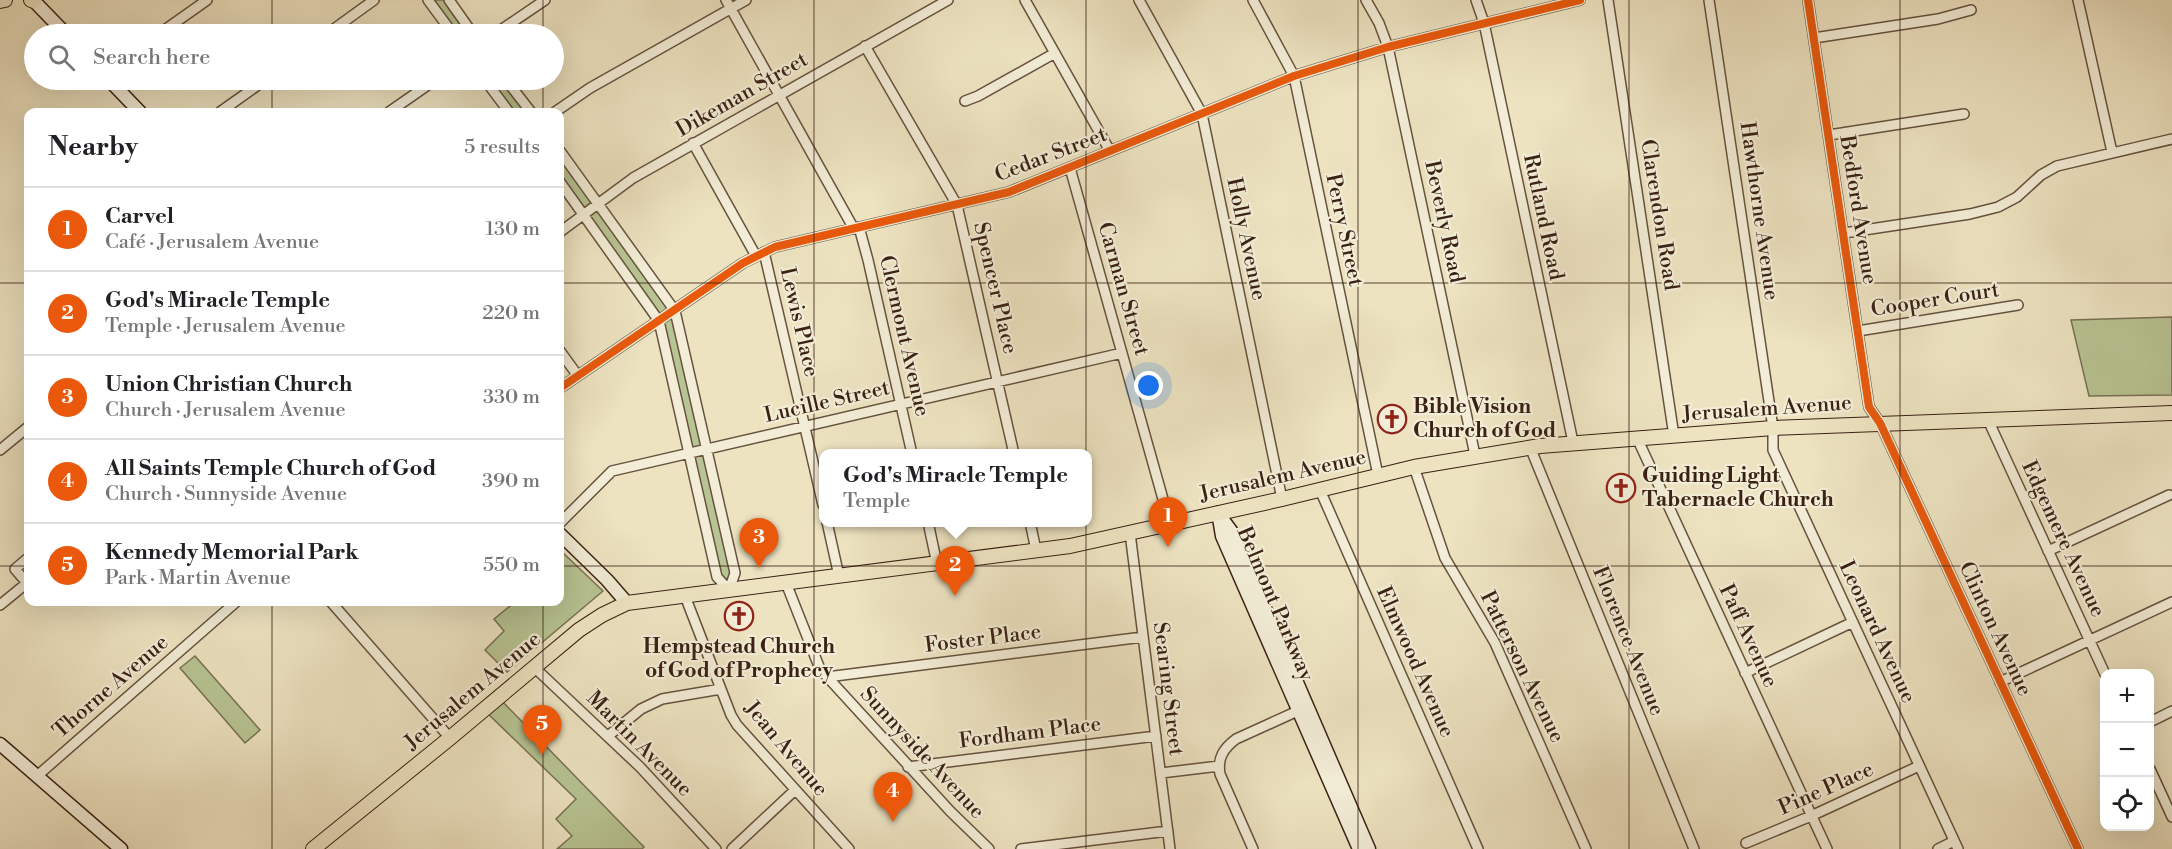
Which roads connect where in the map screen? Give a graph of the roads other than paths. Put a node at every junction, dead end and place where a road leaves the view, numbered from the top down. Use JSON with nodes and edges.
{"nodes":[{"id":1,"x":5,"y":0,"type":"edge"},
{"id":2,"x":32,"y":0,"type":"edge"},
{"id":3,"x":207,"y":0,"type":"edge"},
{"id":4,"x":374,"y":0,"type":"edge"},
{"id":5,"x":428,"y":0,"type":"edge"},
{"id":6,"x":449,"y":0,"type":"edge"},
{"id":7,"x":545,"y":0,"type":"edge"},
{"id":8,"x":746,"y":0,"type":"edge"},
{"id":9,"x":948,"y":0,"type":"edge"},
{"id":10,"x":1025,"y":0,"type":"edge"},
{"id":11,"x":1139,"y":0,"type":"edge"},
{"id":12,"x":1253,"y":0,"type":"edge"},
{"id":13,"x":1366,"y":0,"type":"edge"},
{"id":14,"x":1476,"y":0,"type":"edge"},
{"id":15,"x":1580,"y":0,"type":"edge"},
{"id":16,"x":1608,"y":0,"type":"edge"},
{"id":17,"x":1709,"y":0,"type":"edge"},
{"id":18,"x":1808,"y":0,"type":"edge"},
{"id":19,"x":2078,"y":0,"type":"edge"},
{"id":20,"x":0,"y":1,"type":"edge"},
{"id":21,"x":728,"y":4,"type":"edge"},
{"id":22,"x":1971,"y":10,"type":"dead end"},
{"id":23,"x":1484,"y":23,"type":"junction"},
{"id":24,"x":56,"y":24,"type":"edge"},
{"id":25,"x":173,"y":24,"type":"edge"},
{"id":26,"x":341,"y":24,"type":"edge"},
{"id":27,"x":446,"y":24,"type":"edge"},
{"id":28,"x":466,"y":24,"type":"edge"},
{"id":29,"x":510,"y":24,"type":"edge"},
{"id":30,"x":1814,"y":38,"type":"junction"},
{"id":31,"x":865,"y":46,"type":"junction"},
{"id":32,"x":1389,"y":46,"type":"junction"},
{"id":33,"x":1055,"y":53,"type":"junction"},
{"id":34,"x":1294,"y":76,"type":"junction"},
{"id":35,"x":119,"y":90,"type":"edge"},
{"id":36,"x":251,"y":90,"type":"edge"},
{"id":37,"x":421,"y":90,"type":"edge"},
{"id":38,"x":492,"y":90,"type":"edge"},
{"id":39,"x":514,"y":90,"type":"edge"},
{"id":40,"x":779,"y":95,"type":"junction"},
{"id":41,"x":966,"y":101,"type":"dead end"},
{"id":42,"x":136,"y":108,"type":"edge"},
{"id":43,"x":226,"y":108,"type":"edge"},
{"id":44,"x":395,"y":108,"type":"edge"},
{"id":45,"x":506,"y":108,"type":"edge"},
{"id":46,"x":528,"y":108,"type":"edge"},
{"id":47,"x":561,"y":108,"type":"edge"},
{"id":48,"x":1202,"y":114,"type":"junction"},
{"id":49,"x":1964,"y":114,"type":"dead end"},
{"id":50,"x":1829,"y":135,"type":"junction"},
{"id":51,"x":2172,"y":139,"type":"edge"},
{"id":52,"x":693,"y":143,"type":"junction"},
{"id":53,"x":1110,"y":151,"type":"junction"},
{"id":54,"x":2112,"y":152,"type":"junction"},
{"id":55,"x":564,"y":157,"type":"edge"},
{"id":56,"x":1070,"y":168,"type":"junction"},
{"id":57,"x":564,"y":188,"type":"edge"},
{"id":58,"x":598,"y":204,"type":"junction"},
{"id":59,"x":957,"y":205,"type":"junction"},
{"id":60,"x":583,"y":214,"type":"junction"},
{"id":61,"x":856,"y":228,"type":"junction"},
{"id":62,"x":564,"y":229,"type":"edge"},
{"id":63,"x":1844,"y":233,"type":"junction"},
{"id":64,"x":760,"y":254,"type":"junction"},
{"id":65,"x":2018,"y":305,"type":"dead end"},
{"id":66,"x":675,"y":311,"type":"junction"},
{"id":67,"x":659,"y":321,"type":"junction"},
{"id":68,"x":1858,"y":331,"type":"junction"},
{"id":69,"x":1122,"y":354,"type":"junction"},
{"id":70,"x":564,"y":357,"type":"edge"},
{"id":71,"x":578,"y":376,"type":"junction"},
{"id":72,"x":998,"y":382,"type":"junction"},
{"id":73,"x":564,"y":385,"type":"edge"},
{"id":74,"x":901,"y":404,"type":"junction"},
{"id":75,"x":2172,"y":413,"type":"edge"},
{"id":76,"x":1988,"y":420,"type":"junction"},
{"id":77,"x":1880,"y":423,"type":"junction"},
{"id":78,"x":805,"y":426,"type":"junction"},
{"id":79,"x":1773,"y":428,"type":"junction"},
{"id":80,"x":24,"y":431,"type":"edge"},
{"id":81,"x":1674,"y":436,"type":"junction"},
{"id":82,"x":1637,"y":438,"type":"junction"},
{"id":83,"x":1573,"y":442,"type":"junction"},
{"id":84,"x":1530,"y":447,"type":"junction"},
{"id":85,"x":707,"y":449,"type":"junction"},
{"id":86,"x":911,"y":449,"type":"edge"},
{"id":87,"x":1013,"y":449,"type":"edge"},
{"id":88,"x":0,"y":450,"type":"edge"},
{"id":89,"x":689,"y":453,"type":"junction"},
{"id":90,"x":1475,"y":455,"type":"junction"},
{"id":91,"x":1414,"y":467,"type":"junction"},
{"id":92,"x":1378,"y":475,"type":"junction"},
{"id":93,"x":819,"y":487,"type":"edge"},
{"id":94,"x":1320,"y":490,"type":"junction"},
{"id":95,"x":2169,"y":495,"type":"dead end"},
{"id":96,"x":1282,"y":499,"type":"junction"},
{"id":97,"x":1218,"y":513,"type":"junction"},
{"id":98,"x":564,"y":519,"type":"edge"},
{"id":99,"x":1170,"y":524,"type":"junction"},
{"id":100,"x":828,"y":527,"type":"edge"},
{"id":101,"x":929,"y":527,"type":"edge"},
{"id":102,"x":1031,"y":527,"type":"edge"},
{"id":103,"x":1130,"y":533,"type":"junction"},
{"id":104,"x":564,"y":538,"type":"edge"},
{"id":105,"x":1036,"y":550,"type":"junction"},
{"id":106,"x":2048,"y":551,"type":"junction"},
{"id":107,"x":24,"y":561,"type":"edge"},
{"id":108,"x":937,"y":564,"type":"junction"},
{"id":109,"x":839,"y":576,"type":"junction"},
{"id":110,"x":24,"y":580,"type":"edge"},
{"id":111,"x":786,"y":583,"type":"junction"},
{"id":112,"x":24,"y":585,"type":"edge"},
{"id":113,"x":729,"y":590,"type":"junction"},
{"id":114,"x":685,"y":596,"type":"junction"},
{"id":115,"x":2172,"y":602,"type":"edge"},
{"id":116,"x":627,"y":603,"type":"junction"},
{"id":117,"x":0,"y":605,"type":"edge"},
{"id":118,"x":231,"y":606,"type":"edge"},
{"id":119,"x":334,"y":606,"type":"edge"},
{"id":120,"x":1853,"y":622,"type":"junction"},
{"id":121,"x":1143,"y":637,"type":"junction"},
{"id":122,"x":2090,"y":640,"type":"junction"},
{"id":123,"x":535,"y":668,"type":"junction"},
{"id":124,"x":2103,"y":669,"type":"edge"},
{"id":125,"x":1745,"y":673,"type":"junction"},
{"id":126,"x":827,"y":677,"type":"junction"},
{"id":127,"x":2000,"y":682,"type":"junction"},
{"id":128,"x":721,"y":689,"type":"junction"},
{"id":129,"x":1303,"y":709,"type":"junction"},
{"id":130,"x":2172,"y":711,"type":"edge"},
{"id":131,"x":2154,"y":720,"type":"edge"},
{"id":132,"x":608,"y":736,"type":"junction"},
{"id":133,"x":1156,"y":736,"type":"junction"},
{"id":134,"x":450,"y":738,"type":"junction"},
{"id":135,"x":0,"y":744,"type":"edge"},
{"id":136,"x":1219,"y":766,"type":"junction"},
{"id":137,"x":1919,"y":766,"type":"junction"},
{"id":138,"x":908,"y":767,"type":"junction"},
{"id":139,"x":1161,"y":772,"type":"junction"},
{"id":140,"x":37,"y":776,"type":"junction"},
{"id":141,"x":2154,"y":777,"type":"edge"},
{"id":142,"x":795,"y":790,"type":"junction"},
{"id":143,"x":1811,"y":816,"type":"junction"},
{"id":144,"x":2172,"y":817,"type":"edge"},
{"id":145,"x":1354,"y":826,"type":"junction"},
{"id":146,"x":1168,"y":831,"type":"junction"},
{"id":147,"x":1746,"y":843,"type":"dead end"},
{"id":148,"x":1956,"y":845,"type":"edge"},
{"id":149,"x":117,"y":848,"type":"edge"},
{"id":150,"x":313,"y":849,"type":"edge"},
{"id":151,"x":716,"y":849,"type":"edge"},
{"id":152,"x":732,"y":849,"type":"edge"},
{"id":153,"x":849,"y":849,"type":"edge"},
{"id":154,"x":989,"y":849,"type":"edge"},
{"id":155,"x":1021,"y":849,"type":"edge"},
{"id":156,"x":1170,"y":849,"type":"edge"},
{"id":157,"x":1253,"y":849,"type":"edge"},
{"id":158,"x":1359,"y":849,"type":"edge"},
{"id":159,"x":1369,"y":849,"type":"edge"},
{"id":160,"x":1478,"y":849,"type":"edge"},
{"id":161,"x":1586,"y":849,"type":"edge"},
{"id":162,"x":1694,"y":849,"type":"edge"},
{"id":163,"x":1827,"y":849,"type":"edge"},
{"id":164,"x":1938,"y":849,"type":"edge"},
{"id":165,"x":2078,"y":849,"type":"edge"}],
"edges":[{"from":1,"to":20,"type":"main road"},
{"from":2,"to":24,"type":"street"},
{"from":3,"to":25,"type":"street"},
{"from":4,"to":26,"type":"street"},
{"from":5,"to":27,"type":"street"},
{"from":6,"to":28,"type":"street"},
{"from":7,"to":29,"type":"street"},
{"from":8,"to":21,"type":"street"},
{"from":9,"to":31,"type":"street","name":"Dikeman Street"},
{"from":10,"to":33,"type":"street"},
{"from":11,"to":48,"type":"street","name":"Holly Avenue"},
{"from":12,"to":34,"type":"street","name":"Perry Street"},
{"from":13,"to":32,"type":"street","name":"Beverly Road"},
{"from":14,"to":23,"type":"street","name":"Rutland Road"},
{"from":15,"to":23,"type":"street","name":"Cedar Street"},
{"from":16,"to":81,"type":"street","name":"Clarendon Road"},
{"from":17,"to":79,"type":"street","name":"Hawthorne Avenue"},
{"from":18,"to":30,"type":"street","name":"Bedford Avenue"},
{"from":19,"to":54,"type":"street"},
{"from":21,"to":40,"type":"street","name":"Clermont Avenue"},
{"from":21,"to":47,"type":"street"},
{"from":22,"to":30,"type":"street"},
{"from":23,"to":32,"type":"street","name":"Cedar Street"},
{"from":23,"to":83,"type":"street","name":"Rutland Road"},
{"from":30,"to":50,"type":"street","name":"Bedford Avenue"},
{"from":31,"to":40,"type":"street","name":"Dikeman Street"},
{"from":31,"to":59,"type":"street","name":"Spencer Place"},
{"from":32,"to":34,"type":"street","name":"Cedar Street"},
{"from":32,"to":90,"type":"street","name":"Beverly Road"},
{"from":33,"to":41,"type":"street"},
{"from":33,"to":53,"type":"street"},
{"from":34,"to":48,"type":"street","name":"Cedar Street"},
{"from":34,"to":92,"type":"street","name":"Perry Street"},
{"from":35,"to":42,"type":"street"},
{"from":36,"to":43,"type":"street"},
{"from":37,"to":44,"type":"street"},
{"from":38,"to":45,"type":"street"},
{"from":39,"to":46,"type":"street"},
{"from":40,"to":52,"type":"street","name":"Dikeman Street"},
{"from":40,"to":61,"type":"street","name":"Clermont Avenue"},
{"from":48,"to":53,"type":"street","name":"Cedar Street"},
{"from":48,"to":96,"type":"street","name":"Holly Avenue"},
{"from":49,"to":50,"type":"street"},
{"from":50,"to":63,"type":"street","name":"Bedford Avenue"},
{"from":51,"to":54,"type":"street"},
{"from":52,"to":58,"type":"street","name":"Dikeman Street"},
{"from":52,"to":64,"type":"street","name":"Lewis Place"},
{"from":53,"to":56,"type":"street","name":"Cedar Street"},
{"from":54,"to":63,"type":"street"},
{"from":55,"to":58,"type":"street"},
{"from":56,"to":59,"type":"street","name":"Cedar Street"},
{"from":56,"to":69,"type":"street","name":"Carman Street"},
{"from":57,"to":60,"type":"street"},
{"from":58,"to":60,"type":"street","name":"Dikeman Street"},
{"from":58,"to":66,"type":"street"},
{"from":59,"to":61,"type":"street","name":"Cedar Street"},
{"from":59,"to":72,"type":"street","name":"Spencer Place"},
{"from":60,"to":62,"type":"street","name":"Dikeman Street"},
{"from":60,"to":67,"type":"street"},
{"from":61,"to":64,"type":"street","name":"Cedar Street"},
{"from":61,"to":74,"type":"street","name":"Clermont Avenue"},
{"from":63,"to":68,"type":"street","name":"Bedford Avenue"},
{"from":64,"to":66,"type":"street","name":"Cedar Street"},
{"from":64,"to":78,"type":"street","name":"Lewis Place"},
{"from":65,"to":68,"type":"street","name":"Cooper Court"},
{"from":66,"to":67,"type":"street","name":"Cedar Street"},
{"from":66,"to":85,"type":"street"},
{"from":67,"to":71,"type":"street","name":"Cedar Street"},
{"from":67,"to":89,"type":"street"},
{"from":68,"to":77,"type":"street","name":"Bedford Avenue"},
{"from":69,"to":72,"type":"street","name":"Lucille Street"},
{"from":69,"to":99,"type":"street","name":"Carman Street"},
{"from":70,"to":71,"type":"street"},
{"from":71,"to":73,"type":"street","name":"Cedar Street"},
{"from":72,"to":74,"type":"street","name":"Lucille Street"},
{"from":72,"to":87,"type":"street","name":"Spencer Place"},
{"from":74,"to":78,"type":"street","name":"Lucille Street"},
{"from":74,"to":86,"type":"street","name":"Clermont Avenue"},
{"from":75,"to":76,"type":"main road","name":"Jerusalem Avenue"},
{"from":76,"to":77,"type":"main road","name":"Jerusalem Avenue"},
{"from":76,"to":106,"type":"street","name":"Edgemere Avenue"},
{"from":77,"to":79,"type":"main road","name":"Jerusalem Avenue"},
{"from":77,"to":127,"type":"street","name":"Clinton Avenue"},
{"from":78,"to":85,"type":"street","name":"Lucille Street"},
{"from":78,"to":93,"type":"street","name":"Lewis Place"},
{"from":79,"to":81,"type":"main road","name":"Jerusalem Avenue"},
{"from":79,"to":120,"type":"street","name":"Leonard Avenue"},
{"from":80,"to":88,"type":"street"},
{"from":81,"to":82,"type":"main road","name":"Jerusalem Avenue"},
{"from":82,"to":83,"type":"main road","name":"Jerusalem Avenue"},
{"from":82,"to":125,"type":"street","name":"Paff Avenue"},
{"from":83,"to":84,"type":"main road","name":"Jerusalem Avenue"},
{"from":84,"to":90,"type":"main road","name":"Jerusalem Avenue"},
{"from":84,"to":162,"type":"street","name":"Florence Avenue"},
{"from":85,"to":89,"type":"street","name":"Lucille Street"},
{"from":85,"to":113,"type":"street"},
{"from":89,"to":98,"type":"street","name":"Lucille Street"},
{"from":89,"to":113,"type":"street"},
{"from":90,"to":91,"type":"main road","name":"Jerusalem Avenue"},
{"from":91,"to":92,"type":"main road","name":"Jerusalem Avenue"},
{"from":91,"to":161,"type":"street","name":"Patterson Avenue"},
{"from":92,"to":94,"type":"main road","name":"Jerusalem Avenue"},
{"from":94,"to":96,"type":"main road","name":"Jerusalem Avenue"},
{"from":94,"to":160,"type":"street","name":"Elmwood Avenue"},
{"from":95,"to":106,"type":"street"},
{"from":96,"to":97,"type":"main road","name":"Jerusalem Avenue"},
{"from":97,"to":99,"type":"main road","name":"Jerusalem Avenue"},
{"from":97,"to":129,"type":"street","name":"Belmont Parkway"},
{"from":99,"to":103,"type":"main road","name":"Jerusalem Avenue"},
{"from":100,"to":109,"type":"street"},
{"from":101,"to":108,"type":"street"},
{"from":102,"to":105,"type":"street"},
{"from":103,"to":105,"type":"main road","name":"Jerusalem Avenue"},
{"from":103,"to":121,"type":"street","name":"Searing Street"},
{"from":104,"to":116,"type":"street"},
{"from":105,"to":108,"type":"main road","name":"Jerusalem Avenue"},
{"from":106,"to":122,"type":"street","name":"Edgemere Avenue"},
{"from":107,"to":110,"type":"street"},
{"from":108,"to":109,"type":"main road","name":"Jerusalem Avenue"},
{"from":109,"to":111,"type":"main road","name":"Jerusalem Avenue"},
{"from":111,"to":113,"type":"main road","name":"Jerusalem Avenue"},
{"from":111,"to":126,"type":"street","name":"Sunnyside Avenue"},
{"from":112,"to":117,"type":"street"},
{"from":113,"to":114,"type":"main road","name":"Jerusalem Avenue"},
{"from":114,"to":116,"type":"main road","name":"Jerusalem Avenue"},
{"from":114,"to":128,"type":"street","name":"Jean Avenue"},
{"from":115,"to":122,"type":"street"},
{"from":116,"to":123,"type":"main road","name":"Jerusalem Avenue"},
{"from":118,"to":140,"type":"street","name":"Thorne Avenue"},
{"from":119,"to":134,"type":"street"},
{"from":120,"to":125,"type":"street"},
{"from":120,"to":137,"type":"street","name":"Leonard Avenue"},
{"from":121,"to":126,"type":"street","name":"Foster Place"},
{"from":121,"to":133,"type":"street","name":"Searing Street"},
{"from":122,"to":124,"type":"street","name":"Edgemere Avenue"},
{"from":122,"to":127,"type":"street"},
{"from":123,"to":132,"type":"street","name":"Martin Avenue"},
{"from":123,"to":134,"type":"main road","name":"Jerusalem Avenue"},
{"from":125,"to":143,"type":"street","name":"Paff Avenue"},
{"from":126,"to":138,"type":"street","name":"Sunnyside Avenue"},
{"from":127,"to":165,"type":"street","name":"Clinton Avenue"},
{"from":128,"to":132,"type":"street"},
{"from":128,"to":142,"type":"street","name":"Jean Avenue"},
{"from":129,"to":136,"type":"street"},
{"from":129,"to":145,"type":"street","name":"Belmont Parkway"},
{"from":130,"to":131,"type":"street"},
{"from":132,"to":151,"type":"street","name":"Martin Avenue"},
{"from":133,"to":138,"type":"street","name":"Fordham Place"},
{"from":133,"to":139,"type":"street","name":"Searing Street"},
{"from":134,"to":150,"type":"main road","name":"Jerusalem Avenue"},
{"from":135,"to":140,"type":"street"},
{"from":136,"to":139,"type":"street"},
{"from":136,"to":157,"type":"street"},
{"from":137,"to":143,"type":"street","name":"Pine Place"},
{"from":137,"to":148,"type":"street","name":"Leonard Avenue"},
{"from":138,"to":154,"type":"street","name":"Sunnyside Avenue"},
{"from":139,"to":146,"type":"street","name":"Searing Street"},
{"from":140,"to":149,"type":"street"},
{"from":141,"to":144,"type":"street"},
{"from":142,"to":152,"type":"street"},
{"from":142,"to":153,"type":"street","name":"Jean Avenue"},
{"from":143,"to":147,"type":"street","name":"Pine Place"},
{"from":143,"to":163,"type":"street","name":"Paff Avenue"},
{"from":145,"to":158,"type":"street","name":"Belmont Parkway"},
{"from":145,"to":159,"type":"street","name":"Belmont Parkway"},
{"from":146,"to":155,"type":"street"},
{"from":146,"to":156,"type":"street","name":"Searing Street"},
{"from":148,"to":164,"type":"street"}]}
